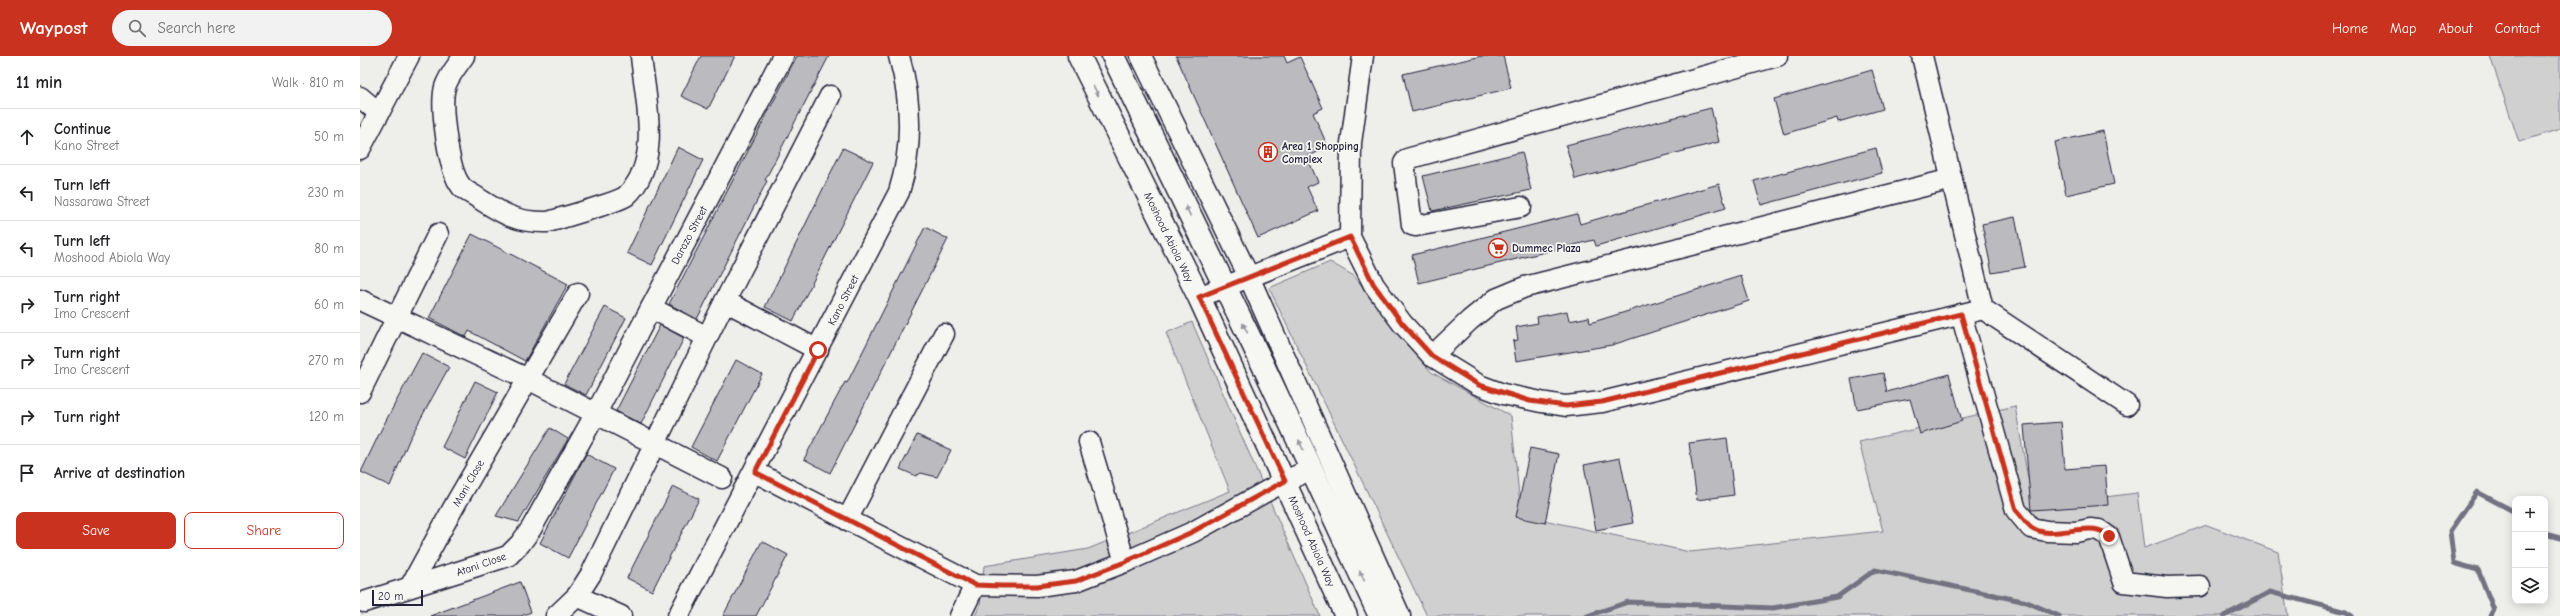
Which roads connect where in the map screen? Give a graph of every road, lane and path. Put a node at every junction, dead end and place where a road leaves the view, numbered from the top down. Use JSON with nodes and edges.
{"nodes":[{"id":1,"x":409,"y":56,"type":"edge"},
{"id":2,"x":464,"y":56,"type":"edge"},
{"id":3,"x":783,"y":56,"type":"edge"},
{"id":4,"x":899,"y":56,"type":"edge"},
{"id":5,"x":1079,"y":56,"type":"edge"},
{"id":6,"x":1113,"y":56,"type":"edge"},
{"id":7,"x":1140,"y":56,"type":"edge"},
{"id":8,"x":1363,"y":56,"type":"edge"},
{"id":9,"x":1777,"y":56,"type":"edge"},
{"id":10,"x":1922,"y":56,"type":"edge"},
{"id":11,"x":642,"y":59,"type":"edge"},
{"id":12,"x":830,"y":96,"type":"dead end"},
{"id":13,"x":360,"y":97,"type":"edge"},
{"id":14,"x":379,"y":112,"type":"junction"},
{"id":15,"x":360,"y":149,"type":"edge"},
{"id":16,"x":1952,"y":179,"type":"junction"},
{"id":17,"x":1521,"y":207,"type":"dead end"},
{"id":18,"x":438,"y":234,"type":"dead end"},
{"id":19,"x":1350,"y":237,"type":"junction"},
{"id":20,"x":1249,"y":277,"type":"junction"},
{"id":21,"x":1225,"y":286,"type":"junction"},
{"id":22,"x":578,"y":293,"type":"dead end"},
{"id":23,"x":1199,"y":297,"type":"junction"},
{"id":24,"x":360,"y":300,"type":"edge"},
{"id":25,"x":725,"y":301,"type":"junction"},
{"id":26,"x":651,"y":308,"type":"junction"},
{"id":27,"x":1983,"y":309,"type":"junction"},
{"id":28,"x":1961,"y":314,"type":"junction"},
{"id":29,"x":398,"y":319,"type":"junction"},
{"id":30,"x":944,"y":334,"type":"dead end"},
{"id":31,"x":707,"y":337,"type":"junction"},
{"id":32,"x":818,"y":350,"type":"junction"},
{"id":33,"x":1432,"y":356,"type":"junction"},
{"id":34,"x":528,"y":379,"type":"junction"},
{"id":35,"x":360,"y":392,"type":"edge"},
{"id":36,"x":2127,"y":405,"type":"dead end"},
{"id":37,"x":595,"y":415,"type":"junction"},
{"id":38,"x":1089,"y":442,"type":"dead end"},
{"id":39,"x":654,"y":445,"type":"junction"},
{"id":40,"x":1312,"y":469,"type":"junction"},
{"id":41,"x":755,"y":472,"type":"junction"},
{"id":42,"x":722,"y":478,"type":"dead end"},
{"id":43,"x":1285,"y":481,"type":"junction"},
{"id":44,"x":847,"y":520,"type":"junction"},
{"id":45,"x":1125,"y":562,"type":"junction"},
{"id":46,"x":975,"y":585,"type":"junction"},
{"id":47,"x":2200,"y":586,"type":"dead end"},
{"id":48,"x":410,"y":587,"type":"junction"},
{"id":49,"x":577,"y":596,"type":"junction"},
{"id":50,"x":364,"y":602,"type":"dead end"},
{"id":51,"x":1379,"y":614,"type":"edge"},
{"id":52,"x":556,"y":616,"type":"edge"},
{"id":53,"x":621,"y":616,"type":"edge"},
{"id":54,"x":678,"y":616,"type":"edge"},
{"id":55,"x":960,"y":616,"type":"edge"},
{"id":56,"x":1346,"y":616,"type":"edge"},
{"id":57,"x":1400,"y":616,"type":"edge"}],
"edges":[{"from":1,"to":14,"type":"street"},
{"from":2,"to":11,"type":"street"},
{"from":3,"to":26,"type":"street","name":"Darazo Street"},
{"from":4,"to":32,"type":"street","name":"Kano Street"},
{"from":5,"to":23,"type":"main road","name":"Moshood Abiola Way","one_way":true},
{"from":21,"to":6,"type":"main road","one_way":true},
{"from":7,"to":20,"type":"street"},
{"from":8,"to":19,"type":"street"},
{"from":9,"to":17,"type":"street"},
{"from":10,"to":16,"type":"street"},
{"from":12,"to":25,"type":"street"},
{"from":13,"to":14,"type":"street"},
{"from":14,"to":15,"type":"street"},
{"from":16,"to":27,"type":"street"},
{"from":16,"to":33,"type":"street"},
{"from":18,"to":29,"type":"street"},
{"from":19,"to":20,"type":"street"},
{"from":19,"to":33,"type":"street"},
{"from":20,"to":21,"type":"street"},
{"from":20,"to":57,"type":"street"},
{"from":21,"to":23,"type":"street"},
{"from":40,"to":21,"type":"main road","one_way":true},
{"from":22,"to":34,"type":"street","name":"Mani Close"},
{"from":23,"to":43,"type":"main road","name":"Moshood Abiola Way"},
{"from":24,"to":29,"type":"street"},
{"from":25,"to":31,"type":"street"},
{"from":25,"to":32,"type":"street"},
{"from":26,"to":31,"type":"street"},
{"from":26,"to":37,"type":"street","name":"Darazo Street"},
{"from":27,"to":28,"type":"street"},
{"from":27,"to":36,"type":"street"},
{"from":28,"to":33,"type":"street"},
{"from":28,"to":47,"type":"street"},
{"from":29,"to":34,"type":"street"},
{"from":29,"to":35,"type":"street"},
{"from":30,"to":44,"type":"street"},
{"from":31,"to":39,"type":"street"},
{"from":32,"to":41,"type":"street","name":"Kano Street"},
{"from":34,"to":37,"type":"street"},
{"from":34,"to":48,"type":"street","name":"Mani Close"},
{"from":37,"to":39,"type":"street"},
{"from":37,"to":48,"type":"street","name":"Atani Close"},
{"from":38,"to":45,"type":"street"},
{"from":39,"to":42,"type":"street"},
{"from":39,"to":49,"type":"street"},
{"from":40,"to":43,"type":"street"},
{"from":51,"to":40,"type":"main road","one_way":true},
{"from":41,"to":44,"type":"street"},
{"from":41,"to":54,"type":"street","name":"Kano Street"},
{"from":43,"to":45,"type":"street"},
{"from":43,"to":56,"type":"main road","name":"Moshood Abiola Way"},
{"from":44,"to":46,"type":"street"},
{"from":45,"to":46,"type":"street"},
{"from":46,"to":55,"type":"street"},
{"from":48,"to":50,"type":"street","name":"Atani Close"},
{"from":49,"to":52,"type":"street"},
{"from":49,"to":53,"type":"street"}]}
